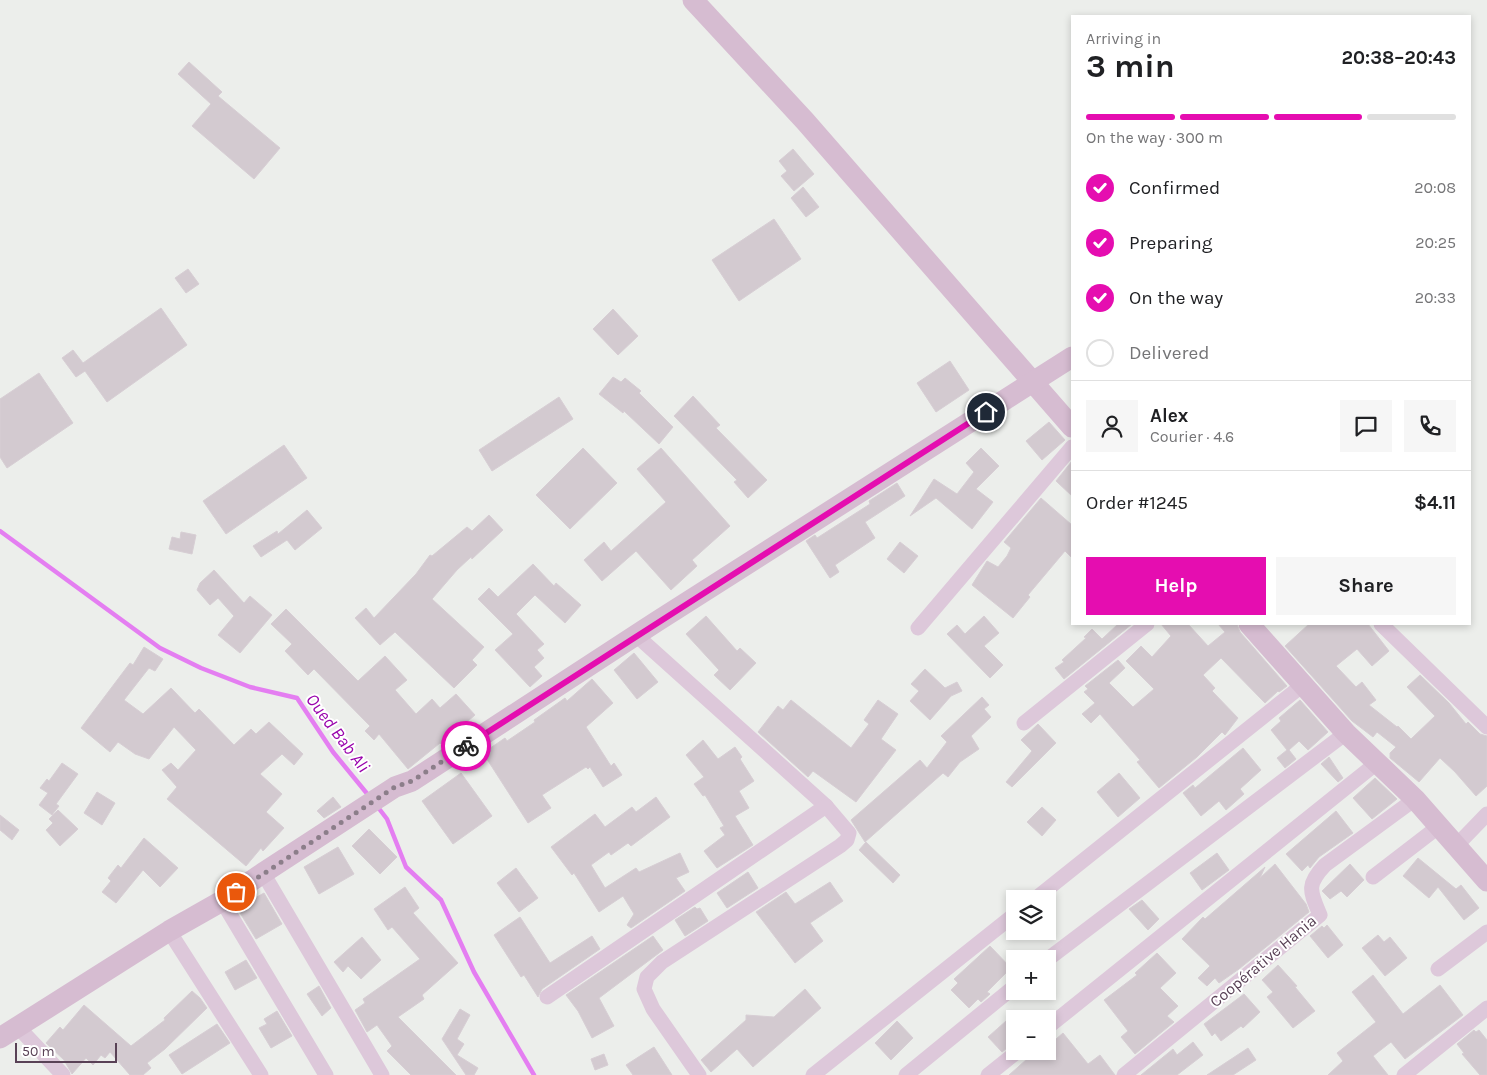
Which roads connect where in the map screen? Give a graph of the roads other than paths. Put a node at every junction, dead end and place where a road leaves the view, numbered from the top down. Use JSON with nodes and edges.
{"nodes":[{"id":1,"x":693,"y":0,"type":"edge"},
{"id":2,"x":1071,"y":358,"type":"edge"},
{"id":3,"x":1033,"y":382,"type":"junction"},
{"id":4,"x":1071,"y":426,"type":"edge"},
{"id":5,"x":1071,"y":448,"type":"edge"},
{"id":6,"x":1146,"y":625,"type":"edge"},
{"id":7,"x":1250,"y":625,"type":"edge"},
{"id":8,"x":1382,"y":625,"type":"edge"},
{"id":9,"x":918,"y":628,"type":"dead end"},
{"id":10,"x":637,"y":636,"type":"junction"},
{"id":11,"x":1304,"y":684,"type":"junction"},
{"id":12,"x":1024,"y":723,"type":"dead end"},
{"id":13,"x":1487,"y":727,"type":"edge"},
{"id":14,"x":1346,"y":733,"type":"junction"},
{"id":15,"x":1378,"y":762,"type":"junction"},
{"id":16,"x":1415,"y":799,"type":"junction"},
{"id":17,"x":826,"y":806,"type":"junction"},
{"id":18,"x":1487,"y":814,"type":"edge"},
{"id":19,"x":1438,"y":827,"type":"junction"},
{"id":20,"x":1457,"y":845,"type":"junction"},
{"id":21,"x":263,"y":872,"type":"junction"},
{"id":22,"x":1373,"y":877,"type":"dead end"},
{"id":23,"x":1487,"y":880,"type":"edge"},
{"id":24,"x":1046,"y":890,"type":"edge"},
{"id":25,"x":222,"y":901,"type":"junction"},
{"id":26,"x":1006,"y":921,"type":"edge"},
{"id":27,"x":168,"y":931,"type":"junction"},
{"id":28,"x":1487,"y":932,"type":"edge"},
{"id":29,"x":1056,"y":953,"type":"edge"},
{"id":30,"x":1438,"y":969,"type":"dead end"},
{"id":31,"x":1006,"y":993,"type":"edge"},
{"id":32,"x":547,"y":997,"type":"dead end"},
{"id":33,"x":1487,"y":1008,"type":"edge"},
{"id":34,"x":1056,"y":1021,"type":"edge"},
{"id":35,"x":18,"y":1027,"type":"junction"},
{"id":36,"x":0,"y":1038,"type":"edge"},
{"id":37,"x":1007,"y":1060,"type":"edge"},
{"id":38,"x":63,"y":1075,"type":"edge"},
{"id":39,"x":262,"y":1075,"type":"edge"},
{"id":40,"x":326,"y":1075,"type":"edge"},
{"id":41,"x":382,"y":1075,"type":"edge"},
{"id":42,"x":699,"y":1075,"type":"edge"},
{"id":43,"x":813,"y":1075,"type":"edge"},
{"id":44,"x":906,"y":1075,"type":"edge"},
{"id":45,"x":988,"y":1075,"type":"edge"},
{"id":46,"x":1124,"y":1075,"type":"edge"},
{"id":47,"x":1404,"y":1075,"type":"edge"}],
"edges":[{"from":1,"to":3,"type":"street"},
{"from":2,"to":3,"type":"street"},
{"from":3,"to":4,"type":"street"},
{"from":3,"to":10,"type":"street"},
{"from":5,"to":9,"type":"street"},
{"from":6,"to":12,"type":"street"},
{"from":7,"to":11,"type":"street"},
{"from":8,"to":13,"type":"street"},
{"from":10,"to":17,"type":"street"},
{"from":10,"to":21,"type":"street"},
{"from":11,"to":14,"type":"street"},
{"from":11,"to":24,"type":"street"},
{"from":14,"to":15,"type":"street"},
{"from":14,"to":29,"type":"street"},
{"from":15,"to":16,"type":"street"},
{"from":15,"to":34,"type":"street"},
{"from":16,"to":19,"type":"street"},
{"from":16,"to":46,"type":"street","name":"Coopérative Hania"},
{"from":17,"to":32,"type":"street"},
{"from":17,"to":42,"type":"street"},
{"from":18,"to":20,"type":"street"},
{"from":19,"to":20,"type":"street"},
{"from":19,"to":22,"type":"street"},
{"from":20,"to":23,"type":"street"},
{"from":21,"to":25,"type":"street"},
{"from":21,"to":41,"type":"street"},
{"from":25,"to":27,"type":"street"},
{"from":25,"to":40,"type":"street"},
{"from":26,"to":43,"type":"street"},
{"from":27,"to":35,"type":"street"},
{"from":27,"to":39,"type":"street"},
{"from":28,"to":30,"type":"street"},
{"from":31,"to":44,"type":"street"},
{"from":33,"to":47,"type":"street"},
{"from":35,"to":36,"type":"street"},
{"from":35,"to":38,"type":"street"},
{"from":37,"to":45,"type":"street"}]}
